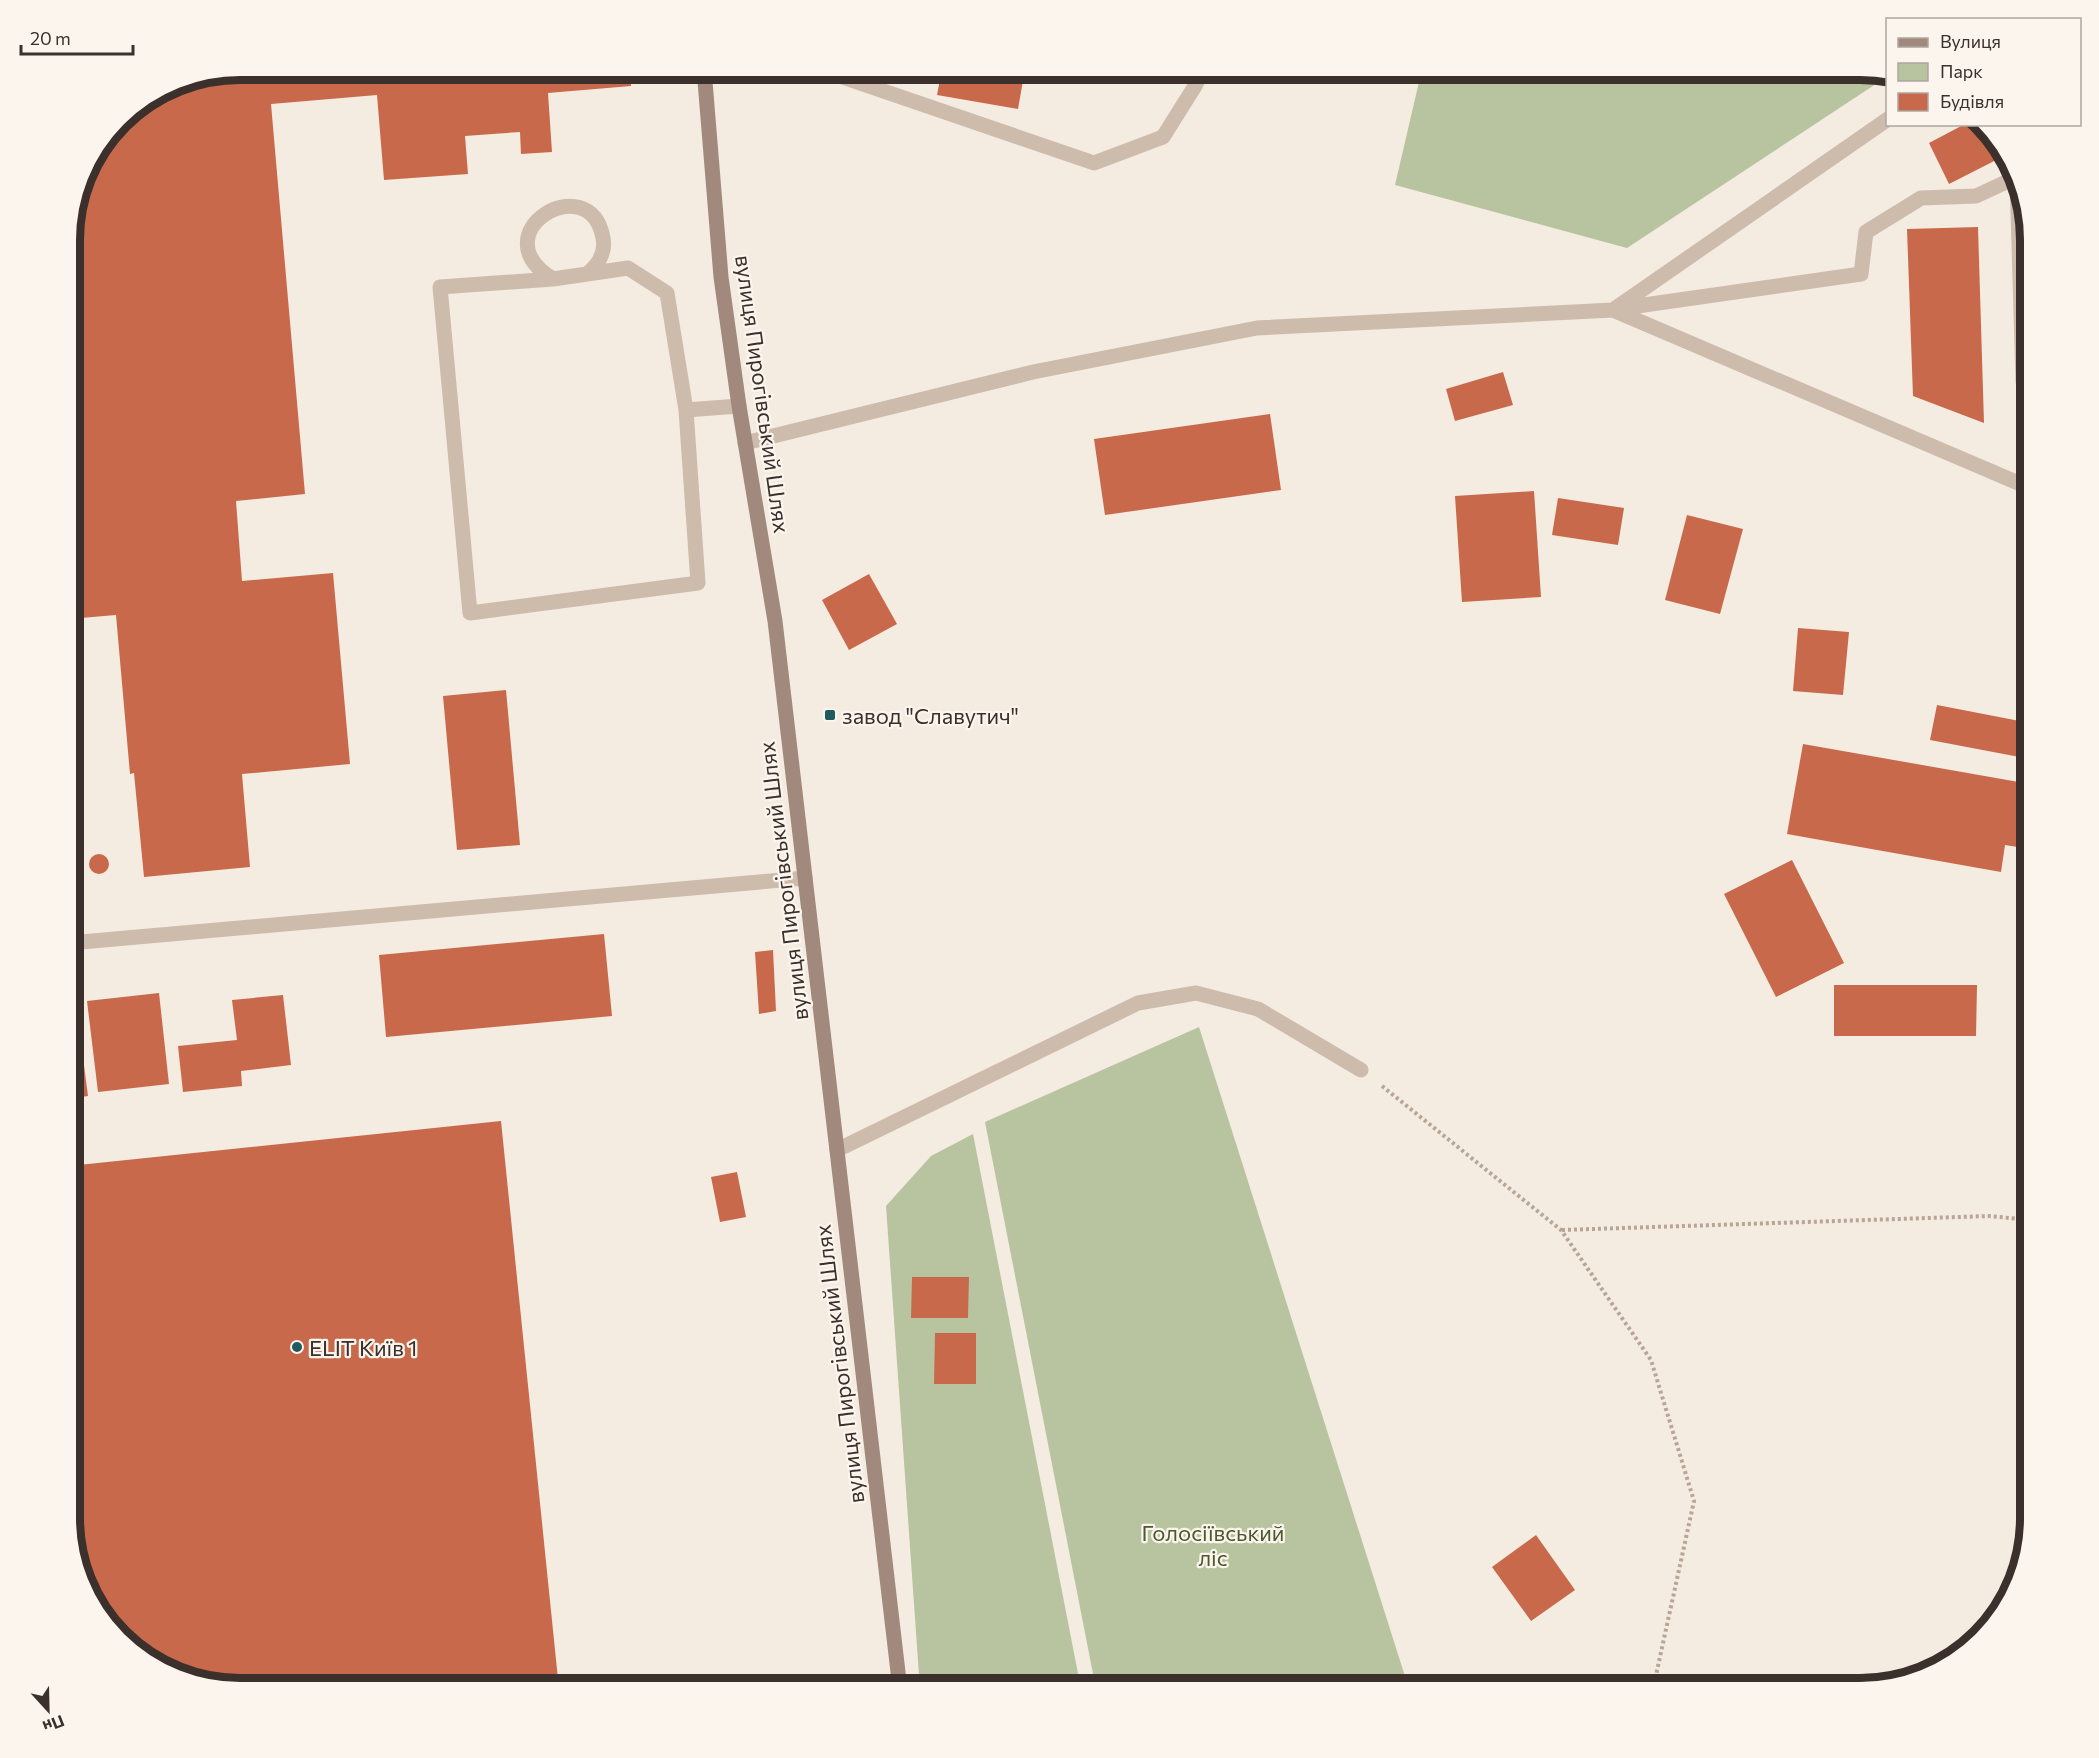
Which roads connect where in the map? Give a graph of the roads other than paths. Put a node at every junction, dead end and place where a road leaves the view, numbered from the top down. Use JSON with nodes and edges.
{"nodes":[{"id":1,"x":705,"y":80,"type":"edge"},
{"id":2,"x":851,"y":80,"type":"edge"},
{"id":3,"x":1198,"y":80,"type":"edge"},
{"id":4,"x":1886,"y":119,"type":"edge"},
{"id":5,"x":2008,"y":181,"type":"edge"},
{"id":6,"x":2018,"y":225,"type":"edge"},
{"id":7,"x":587,"y":274,"type":"junction"},
{"id":8,"x":553,"y":279,"type":"junction"},
{"id":9,"x":2020,"y":280,"type":"edge"},
{"id":10,"x":1613,"y":310,"type":"junction"},
{"id":11,"x":739,"y":406,"type":"junction"},
{"id":12,"x":686,"y":410,"type":"junction"},
{"id":13,"x":745,"y":442,"type":"junction"},
{"id":14,"x":2020,"y":484,"type":"edge"},
{"id":15,"x":805,"y":878,"type":"junction"},
{"id":16,"x":80,"y":942,"type":"edge"},
{"id":17,"x":1362,"y":1070,"type":"road end"},
{"id":18,"x":837,"y":1150,"type":"junction"},
{"id":19,"x":899,"y":1678,"type":"edge"}],
"edges":[{"from":1,"to":11,"type":"street","name":"вулиця Пирогівський Шлях"},
{"from":2,"to":3,"type":"lane"},
{"from":4,"to":10,"type":"lane"},
{"from":5,"to":10,"type":"lane"},
{"from":6,"to":9,"type":"lane"},
{"from":7,"to":8,"type":"lane"},
{"from":7,"to":8,"type":"lane"},
{"from":7,"to":12,"type":"lane"},
{"from":8,"to":12,"type":"lane"},
{"from":10,"to":13,"type":"lane"},
{"from":10,"to":14,"type":"lane"},
{"from":11,"to":12,"type":"lane"},
{"from":11,"to":13,"type":"street","name":"вулиця Пирогівський Шлях"},
{"from":13,"to":15,"type":"street","name":"вулиця Пирогівський Шлях"},
{"from":15,"to":16,"type":"lane"},
{"from":15,"to":18,"type":"street","name":"вулиця Пирогівський Шлях"},
{"from":17,"to":18,"type":"lane"},
{"from":18,"to":19,"type":"street","name":"вулиця Пирогівський Шлях"}]}
